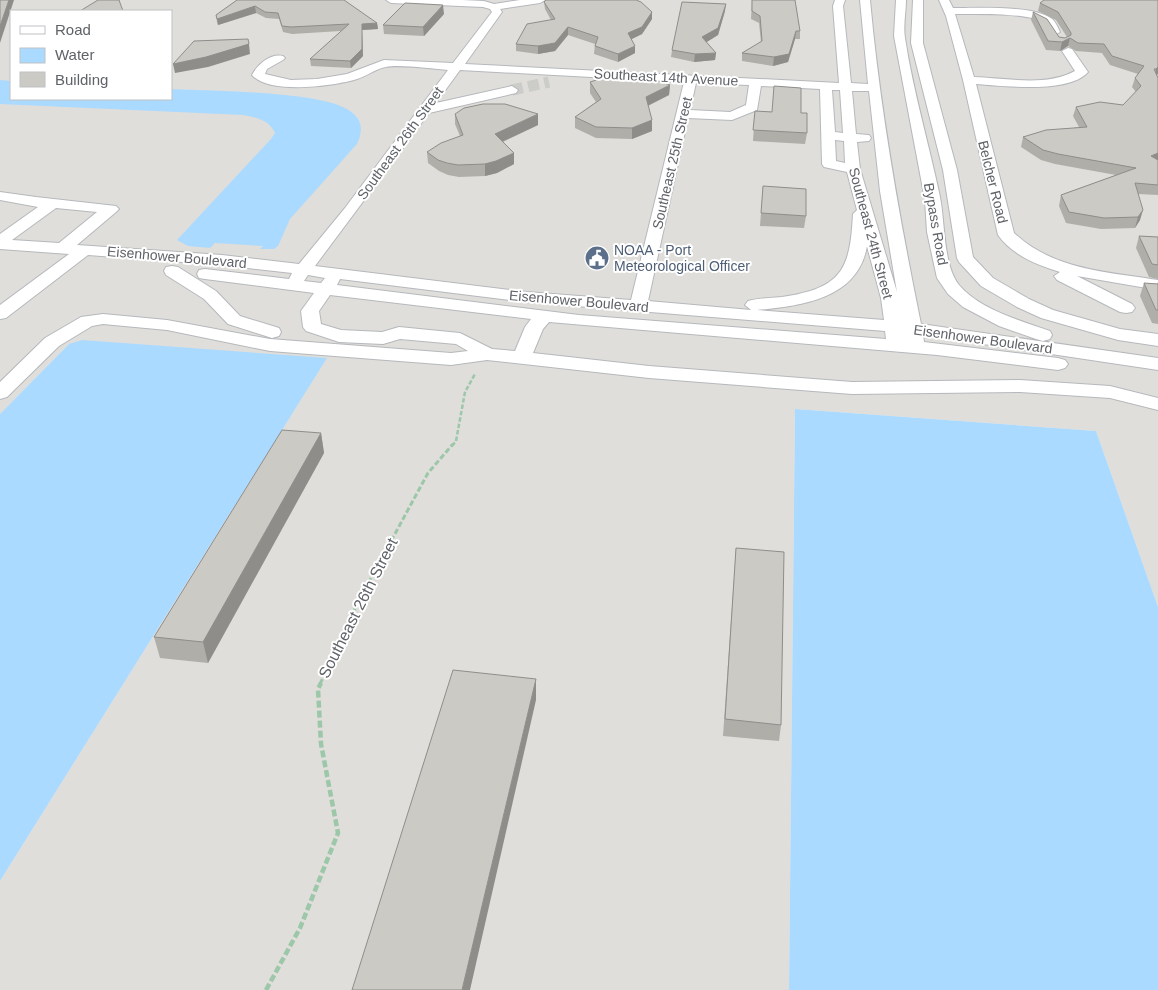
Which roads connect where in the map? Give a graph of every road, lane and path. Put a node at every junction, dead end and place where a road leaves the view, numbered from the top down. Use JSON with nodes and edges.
{"nodes":[{"id":1,"x":392,"y":0,"type":"edge"},
{"id":2,"x":540,"y":0,"type":"edge"},
{"id":3,"x":839,"y":0,"type":"edge"},
{"id":4,"x":901,"y":0,"type":"edge"},
{"id":5,"x":918,"y":0,"type":"edge"},
{"id":6,"x":426,"y":1,"type":"edge"},
{"id":7,"x":524,"y":1,"type":"edge"},
{"id":8,"x":864,"y":1,"type":"edge"},
{"id":9,"x":489,"y":5,"type":"junction"},
{"id":10,"x":946,"y":5,"type":"edge"},
{"id":11,"x":855,"y":50,"type":"junction"},
{"id":12,"x":279,"y":58,"type":"dead end"},
{"id":13,"x":457,"y":66,"type":"junction"},
{"id":14,"x":586,"y":73,"type":"junction"},
{"id":15,"x":692,"y":79,"type":"junction"},
{"id":16,"x":968,"y":80,"type":"junction"},
{"id":17,"x":549,"y":82,"type":"tunnel mouth"},
{"id":18,"x":756,"y":82,"type":"junction"},
{"id":19,"x":826,"y":86,"type":"junction"},
{"id":20,"x":845,"y":86,"type":"junction"},
{"id":21,"x":874,"y":88,"type":"junction"},
{"id":22,"x":512,"y":90,"type":"tunnel mouth"},
{"id":23,"x":424,"y":110,"type":"junction"},
{"id":24,"x":683,"y":114,"type":"junction"},
{"id":25,"x":828,"y":136,"type":"junction"},
{"id":26,"x":850,"y":137,"type":"junction"},
{"id":27,"x":882,"y":139,"type":"junction"},
{"id":28,"x":853,"y":169,"type":"junction"},
{"id":29,"x":0,"y":196,"type":"edge"},
{"id":30,"x":862,"y":199,"type":"junction"},
{"id":31,"x":52,"y":204,"type":"junction"},
{"id":32,"x":0,"y":242,"type":"edge"},
{"id":33,"x":66,"y":256,"type":"junction"},
{"id":34,"x":0,"y":258,"type":"edge"},
{"id":35,"x":1046,"y":262,"type":"junction"},
{"id":36,"x":305,"y":269,"type":"junction"},
{"id":37,"x":172,"y":271,"type":"junction"},
{"id":38,"x":338,"y":273,"type":"junction"},
{"id":39,"x":291,"y":284,"type":"junction"},
{"id":40,"x":1158,"y":285,"type":"edge"},
{"id":41,"x":325,"y":289,"type":"junction"},
{"id":42,"x":638,"y":306,"type":"junction"},
{"id":43,"x":1126,"y":308,"type":"dead end"},
{"id":44,"x":0,"y":314,"type":"edge"},
{"id":45,"x":544,"y":316,"type":"junction"},
{"id":46,"x":893,"y":326,"type":"junction"},
{"id":47,"x":913,"y":328,"type":"junction"},
{"id":48,"x":338,"y":336,"type":"junction"},
{"id":49,"x":1158,"y":340,"type":"edge"},
{"id":50,"x":896,"y":346,"type":"junction"},
{"id":51,"x":915,"y":347,"type":"junction"},
{"id":52,"x":479,"y":349,"type":"junction"},
{"id":53,"x":1158,"y":351,"type":"edge"},
{"id":54,"x":522,"y":358,"type":"junction"},
{"id":55,"x":1158,"y":364,"type":"edge"},
{"id":56,"x":1158,"y":370,"type":"edge"},
{"id":57,"x":0,"y":393,"type":"edge"},
{"id":58,"x":1158,"y":404,"type":"edge"},
{"id":59,"x":266,"y":990,"type":"edge"}],
"edges":[{"from":1,"to":6,"type":"street"},
{"from":2,"to":7,"type":"street"},
{"from":3,"to":11,"type":"street","name":"Southeast 24th Street"},
{"from":4,"to":53,"type":"street","name":"Bypass Road"},
{"from":5,"to":49,"type":"street"},
{"from":6,"to":9,"type":"street"},
{"from":7,"to":9,"type":"street"},
{"from":8,"to":11,"type":"street","name":"Southeast 24th Street"},
{"from":9,"to":13,"type":"street","name":"Southeast 26th Street"},
{"from":10,"to":16,"type":"street","name":"Belcher Road"},
{"from":10,"to":16,"type":"street"},
{"from":11,"to":20,"type":"street","name":"Southeast 24th Street"},
{"from":11,"to":21,"type":"street","name":"Southeast 24th Street"},
{"from":12,"to":13,"type":"street","name":"Southeast 14th Avenue"},
{"from":13,"to":14,"type":"street","name":"Southeast 14th Avenue"},
{"from":13,"to":23,"type":"street","name":"Southeast 26th Street"},
{"from":14,"to":15,"type":"street","name":"Southeast 14th Avenue"},
{"from":14,"to":17,"type":"street"},
{"from":15,"to":18,"type":"street","name":"Southeast 14th Avenue"},
{"from":15,"to":24,"type":"street","name":"Southeast 25th Street"},
{"from":16,"to":35,"type":"street","name":"Belcher Road"},
{"from":18,"to":19,"type":"street","name":"Southeast 14th Avenue"},
{"from":18,"to":24,"type":"street"},
{"from":19,"to":20,"type":"street","name":"Southeast 14th Avenue"},
{"from":19,"to":25,"type":"street"},
{"from":20,"to":21,"type":"street","name":"Southeast 14th Avenue"},
{"from":20,"to":26,"type":"street","name":"Southeast 24th Street"},
{"from":21,"to":27,"type":"street","name":"Southeast 24th Street"},
{"from":22,"to":23,"type":"street"},
{"from":23,"to":36,"type":"street","name":"Southeast 26th Street"},
{"from":24,"to":42,"type":"street","name":"Southeast 25th Street"},
{"from":25,"to":26,"type":"street"},
{"from":25,"to":28,"type":"street"},
{"from":26,"to":27,"type":"street"},
{"from":26,"to":28,"type":"street","name":"Southeast 24th Street"},
{"from":27,"to":47,"type":"street","name":"Southeast 24th Street"},
{"from":28,"to":30,"type":"street","name":"Southeast 24th Street"},
{"from":29,"to":31,"type":"street"},
{"from":30,"to":42,"type":"street"},
{"from":30,"to":46,"type":"street","name":"Southeast 24th Street"},
{"from":31,"to":32,"type":"street"},
{"from":31,"to":33,"type":"street"},
{"from":32,"to":33,"type":"street","name":"Eisenhower Boulevard"},
{"from":33,"to":34,"type":"street","name":"Eisenhower Boulevard"},
{"from":33,"to":36,"type":"street","name":"Eisenhower Boulevard"},
{"from":33,"to":37,"type":"street","name":"Eisenhower Boulevard"},
{"from":33,"to":44,"type":"street"},
{"from":35,"to":40,"type":"street","name":"Belcher Road"},
{"from":35,"to":43,"type":"street"},
{"from":36,"to":38,"type":"street","name":"Eisenhower Boulevard"},
{"from":36,"to":39,"type":"street","name":"Southeast 26th Street"},
{"from":37,"to":39,"type":"street","name":"Eisenhower Boulevard"},
{"from":37,"to":48,"type":"street"},
{"from":38,"to":41,"type":"street"},
{"from":38,"to":42,"type":"street","name":"Eisenhower Boulevard"},
{"from":39,"to":41,"type":"street","name":"Eisenhower Boulevard"},
{"from":41,"to":45,"type":"street","name":"Eisenhower Boulevard"},
{"from":41,"to":48,"type":"street"},
{"from":42,"to":46,"type":"street","name":"Eisenhower Boulevard"},
{"from":45,"to":50,"type":"street","name":"Eisenhower Boulevard"},
{"from":45,"to":54,"type":"street"},
{"from":46,"to":47,"type":"street","name":"Eisenhower Boulevard"},
{"from":46,"to":50,"type":"street","name":"Southeast 24th Street"},
{"from":47,"to":51,"type":"street","name":"Southeast 24th Street"},
{"from":47,"to":55,"type":"street","name":"Eisenhower Boulevard"},
{"from":48,"to":52,"type":"street"},
{"from":50,"to":51,"type":"street","name":"Eisenhower Boulevard"},
{"from":51,"to":56,"type":"street","name":"Eisenhower Boulevard"},
{"from":52,"to":54,"type":"street"},
{"from":52,"to":57,"type":"street"},
{"from":52,"to":59,"type":"path","name":"Southeast 26th Street"},
{"from":54,"to":58,"type":"street"}]}
